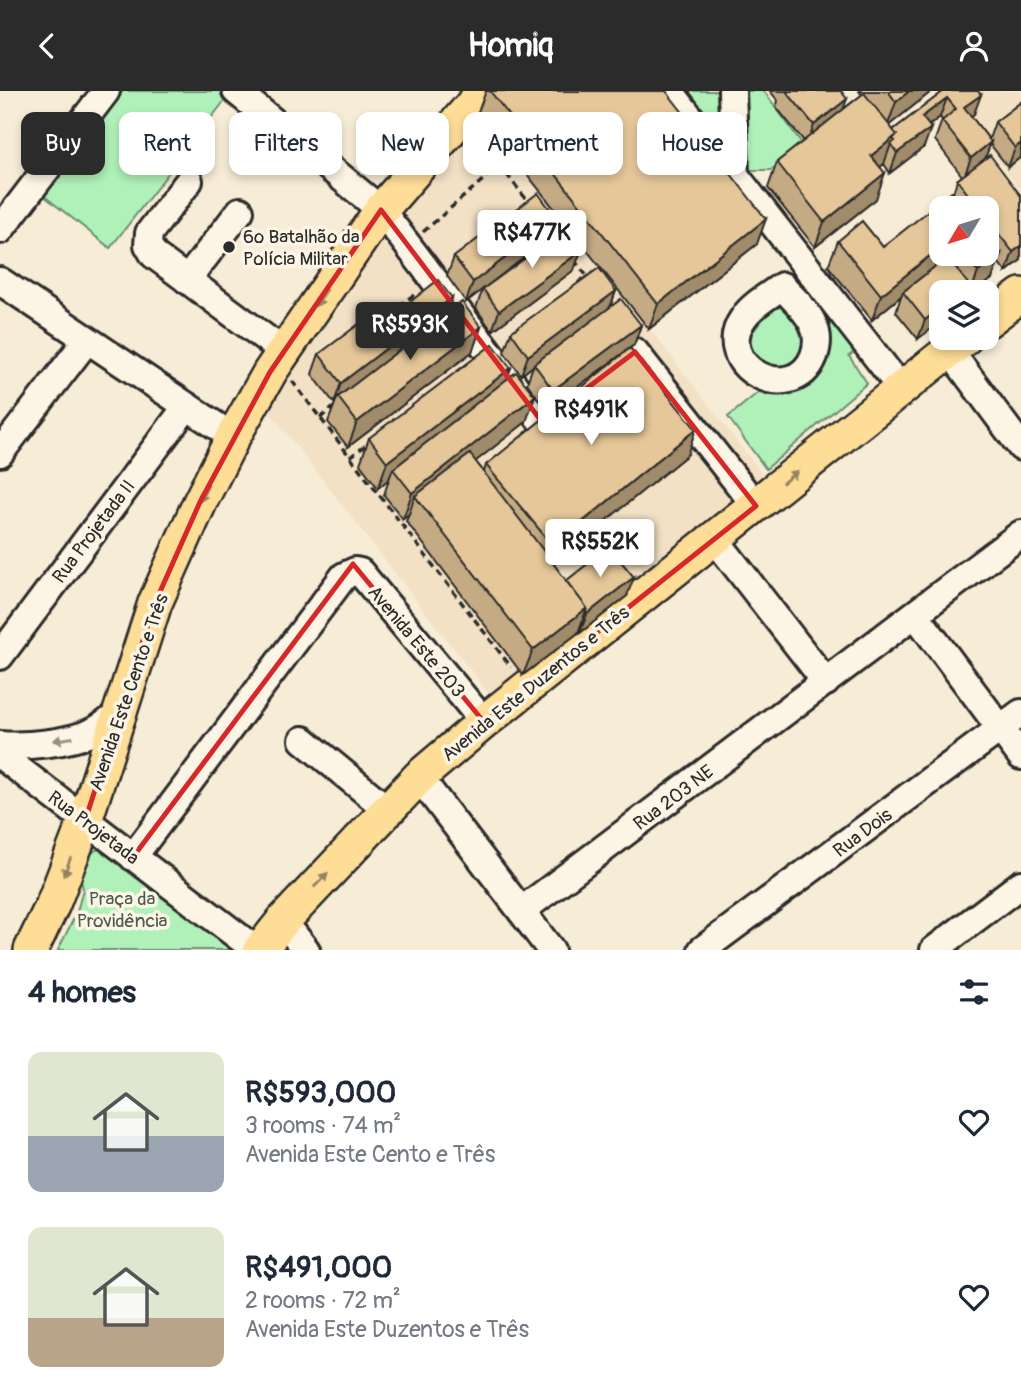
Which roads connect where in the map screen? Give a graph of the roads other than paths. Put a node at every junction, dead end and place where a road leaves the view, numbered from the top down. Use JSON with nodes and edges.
{"nodes":[{"id":1,"x":106,"y":91,"type":"edge"},
{"id":2,"x":236,"y":91,"type":"edge"},
{"id":3,"x":484,"y":91,"type":"edge"},
{"id":4,"x":732,"y":91,"type":"edge"},
{"id":5,"x":672,"y":94,"type":"edge"},
{"id":6,"x":686,"y":112,"type":"edge"},
{"id":7,"x":733,"y":112,"type":"edge"},
{"id":8,"x":735,"y":175,"type":"edge"},
{"id":9,"x":188,"y":181,"type":"dead end"},
{"id":10,"x":381,"y":210,"type":"junction"},
{"id":11,"x":240,"y":211,"type":"dead end"},
{"id":12,"x":0,"y":230,"type":"edge"},
{"id":13,"x":795,"y":253,"type":"junction"},
{"id":14,"x":187,"y":280,"type":"junction"},
{"id":15,"x":0,"y":281,"type":"edge"},
{"id":16,"x":782,"y":286,"type":"dead end"},
{"id":17,"x":1021,"y":295,"type":"edge"},
{"id":18,"x":999,"y":312,"type":"edge"},
{"id":19,"x":87,"y":340,"type":"junction"},
{"id":20,"x":949,"y":350,"type":"edge"},
{"id":21,"x":961,"y":350,"type":"edge"},
{"id":22,"x":281,"y":357,"type":"junction"},
{"id":23,"x":900,"y":387,"type":"junction"},
{"id":24,"x":187,"y":407,"type":"junction"},
{"id":25,"x":233,"y":437,"type":"junction"},
{"id":26,"x":1021,"y":447,"type":"edge"},
{"id":27,"x":0,"y":453,"type":"edge"},
{"id":28,"x":755,"y":506,"type":"junction"},
{"id":29,"x":1021,"y":534,"type":"edge"},
{"id":30,"x":715,"y":540,"type":"junction"},
{"id":31,"x":915,"y":614,"type":"junction"},
{"id":32,"x":0,"y":656,"type":"edge"},
{"id":33,"x":826,"y":682,"type":"junction"},
{"id":34,"x":119,"y":713,"type":"junction"},
{"id":35,"x":1011,"y":721,"type":"edge"},
{"id":36,"x":484,"y":722,"type":"junction"},
{"id":37,"x":303,"y":740,"type":"dead end"},
{"id":38,"x":0,"y":745,"type":"edge"},
{"id":39,"x":0,"y":755,"type":"edge"},
{"id":40,"x":1021,"y":756,"type":"edge"},
{"id":41,"x":419,"y":777,"type":"junction"},
{"id":42,"x":388,"y":810,"type":"junction"},
{"id":43,"x":85,"y":821,"type":"junction"},
{"id":44,"x":133,"y":857,"type":"junction"},
{"id":45,"x":1021,"y":884,"type":"edge"},
{"id":46,"x":521,"y":911,"type":"junction"},
{"id":47,"x":282,"y":921,"type":"junction"},
{"id":48,"x":31,"y":950,"type":"edge"},
{"id":49,"x":258,"y":950,"type":"edge"},
{"id":50,"x":306,"y":950,"type":"edge"},
{"id":51,"x":551,"y":950,"type":"edge"},
{"id":52,"x":702,"y":950,"type":"edge"},
{"id":53,"x":934,"y":950,"type":"edge"}],
"edges":[{"from":1,"to":12,"type":"street"},
{"from":2,"to":10,"type":"street"},
{"from":3,"to":10,"type":"main road","name":"Avenida Este Cento e Três"},
{"from":4,"to":7,"type":"street"},
{"from":5,"to":6,"type":"street"},
{"from":8,"to":13,"type":"street"},
{"from":9,"to":14,"type":"street"},
{"from":10,"to":22,"type":"main road","name":"Avenida Este Cento e Três","one_way":true},
{"from":10,"to":28,"type":"street"},
{"from":11,"to":14,"type":"street"},
{"from":13,"to":16,"type":"street"},
{"from":13,"to":23,"type":"street"},
{"from":14,"to":22,"type":"street"},
{"from":15,"to":19,"type":"street"},
{"from":17,"to":18,"type":"main road"},
{"from":19,"to":24,"type":"street"},
{"from":19,"to":27,"type":"street"},
{"from":20,"to":23,"type":"main road","name":"Avenida Este Duzentos e Três"},
{"from":21,"to":26,"type":"street"},
{"from":22,"to":25,"type":"main road","name":"Avenida Este Cento e Três"},
{"from":28,"to":23,"type":"main road","name":"Avenida Este Duzentos e Três","one_way":true},
{"from":24,"to":25,"type":"street"},
{"from":24,"to":32,"type":"street","name":"Rua Projetada II"},
{"from":25,"to":34,"type":"main road","name":"Avenida Este Cento e Três","one_way":true},
{"from":28,"to":30,"type":"main road","name":"Avenida Este Duzentos e Três"},
{"from":29,"to":31,"type":"street","name":"Rua 203 NE"},
{"from":30,"to":33,"type":"street"},
{"from":30,"to":36,"type":"main road","name":"Avenida Este Duzentos e Três"},
{"from":31,"to":33,"type":"street","name":"Rua 203 NE"},
{"from":31,"to":35,"type":"street"},
{"from":33,"to":46,"type":"street","name":"Rua 203 NE"},
{"from":34,"to":38,"type":"street","one_way":true},
{"from":34,"to":43,"type":"main road","name":"Avenida Este Cento e Três"},
{"from":35,"to":40,"type":"street"},
{"from":35,"to":52,"type":"street","name":"Rua Dois"},
{"from":36,"to":41,"type":"main road","name":"Avenida Este Duzentos e Três"},
{"from":36,"to":44,"type":"street","name":"Avenida Este 203"},
{"from":37,"to":42,"type":"street"},
{"from":39,"to":43,"type":"street","name":"Rua Projetada"},
{"from":41,"to":42,"type":"main road","name":"Avenida Este Duzentos e Três"},
{"from":41,"to":46,"type":"street"},
{"from":47,"to":42,"type":"main road","name":"Avenida Este Duzentos e Três","one_way":true},
{"from":43,"to":44,"type":"street","name":"Rua Projetada"},
{"from":43,"to":48,"type":"main road","name":"Avenida Este Cento e Três","one_way":true},
{"from":44,"to":49,"type":"street","name":"Rua Projetada"},
{"from":45,"to":53,"type":"street"},
{"from":46,"to":51,"type":"street"},
{"from":47,"to":49,"type":"main road","name":"Avenida Este Duzentos e Três"},
{"from":47,"to":50,"type":"street"}]}
